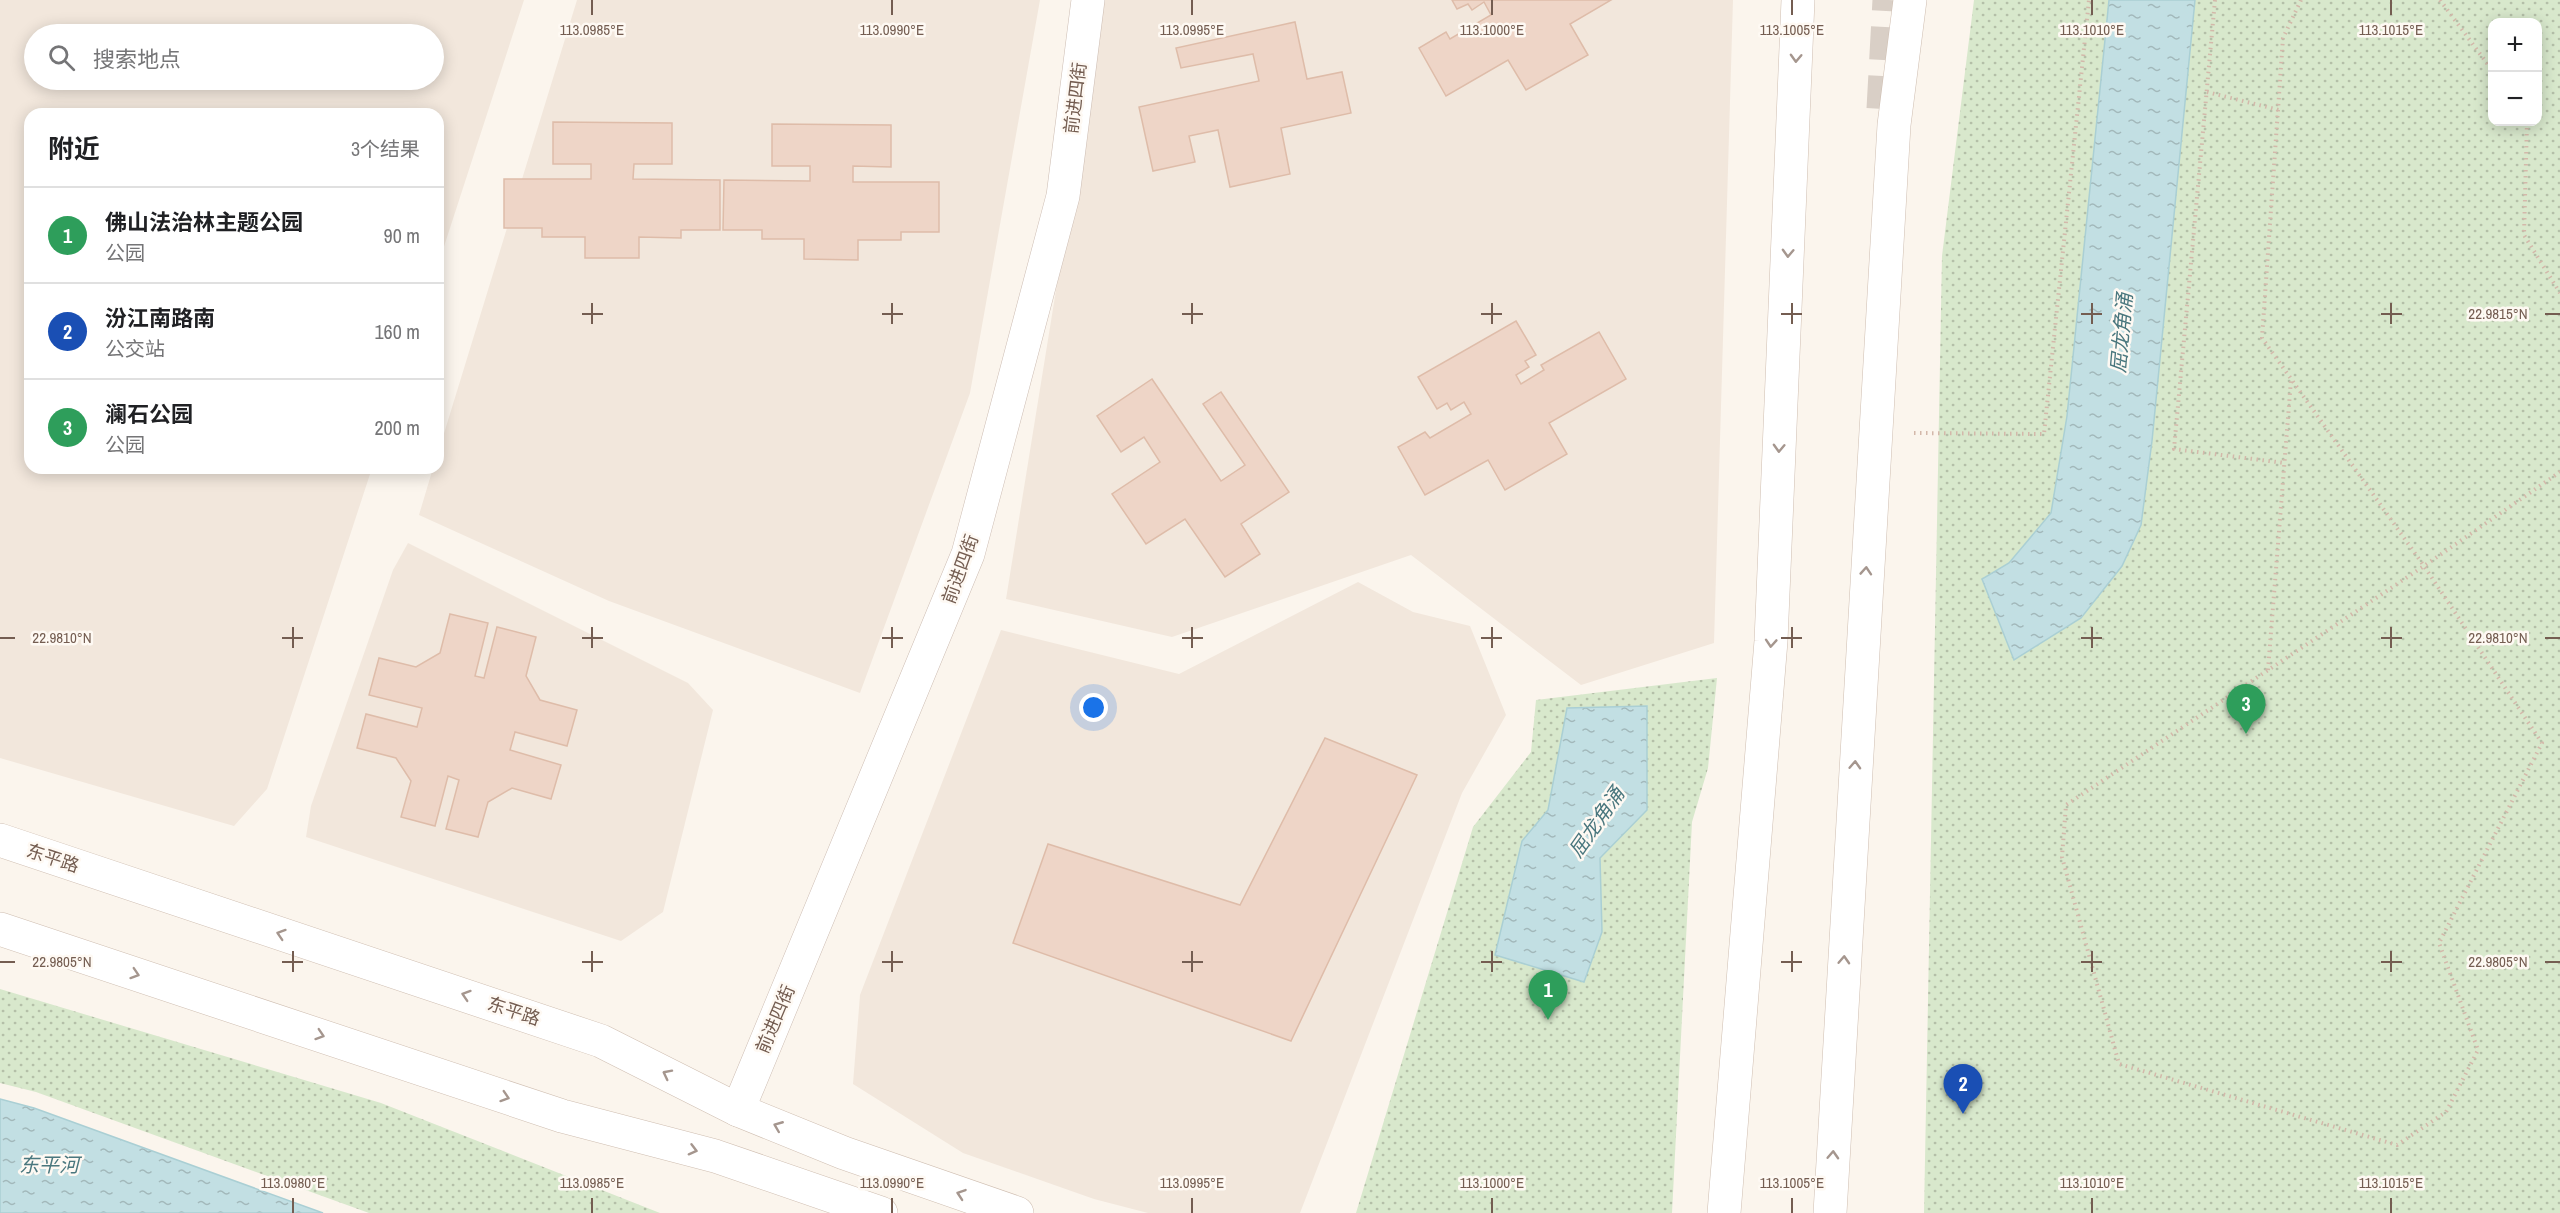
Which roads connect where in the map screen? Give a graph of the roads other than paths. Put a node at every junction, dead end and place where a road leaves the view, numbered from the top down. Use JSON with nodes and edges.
{"nodes":[{"id":1,"x":1088,"y":0,"type":"edge"},
{"id":2,"x":1798,"y":0,"type":"edge"},
{"id":3,"x":1910,"y":0,"type":"edge"},
{"id":4,"x":0,"y":840,"type":"edge"},
{"id":5,"x":0,"y":929,"type":"edge"},
{"id":6,"x":738,"y":1110,"type":"junction"},
{"id":7,"x":881,"y":1213,"type":"edge"},
{"id":8,"x":1017,"y":1213,"type":"edge"},
{"id":9,"x":1724,"y":1213,"type":"edge"},
{"id":10,"x":1830,"y":1213,"type":"edge"}],
"edges":[{"from":1,"to":6,"type":"main road","name":"前进四街"},
{"from":2,"to":9,"type":"main road","one_way":true},
{"from":10,"to":3,"type":"main road","one_way":true},
{"from":6,"to":4,"type":"main road","name":"东平路","one_way":true},
{"from":5,"to":7,"type":"main road","one_way":true},
{"from":8,"to":6,"type":"main road","name":"东平路","one_way":true}]}
